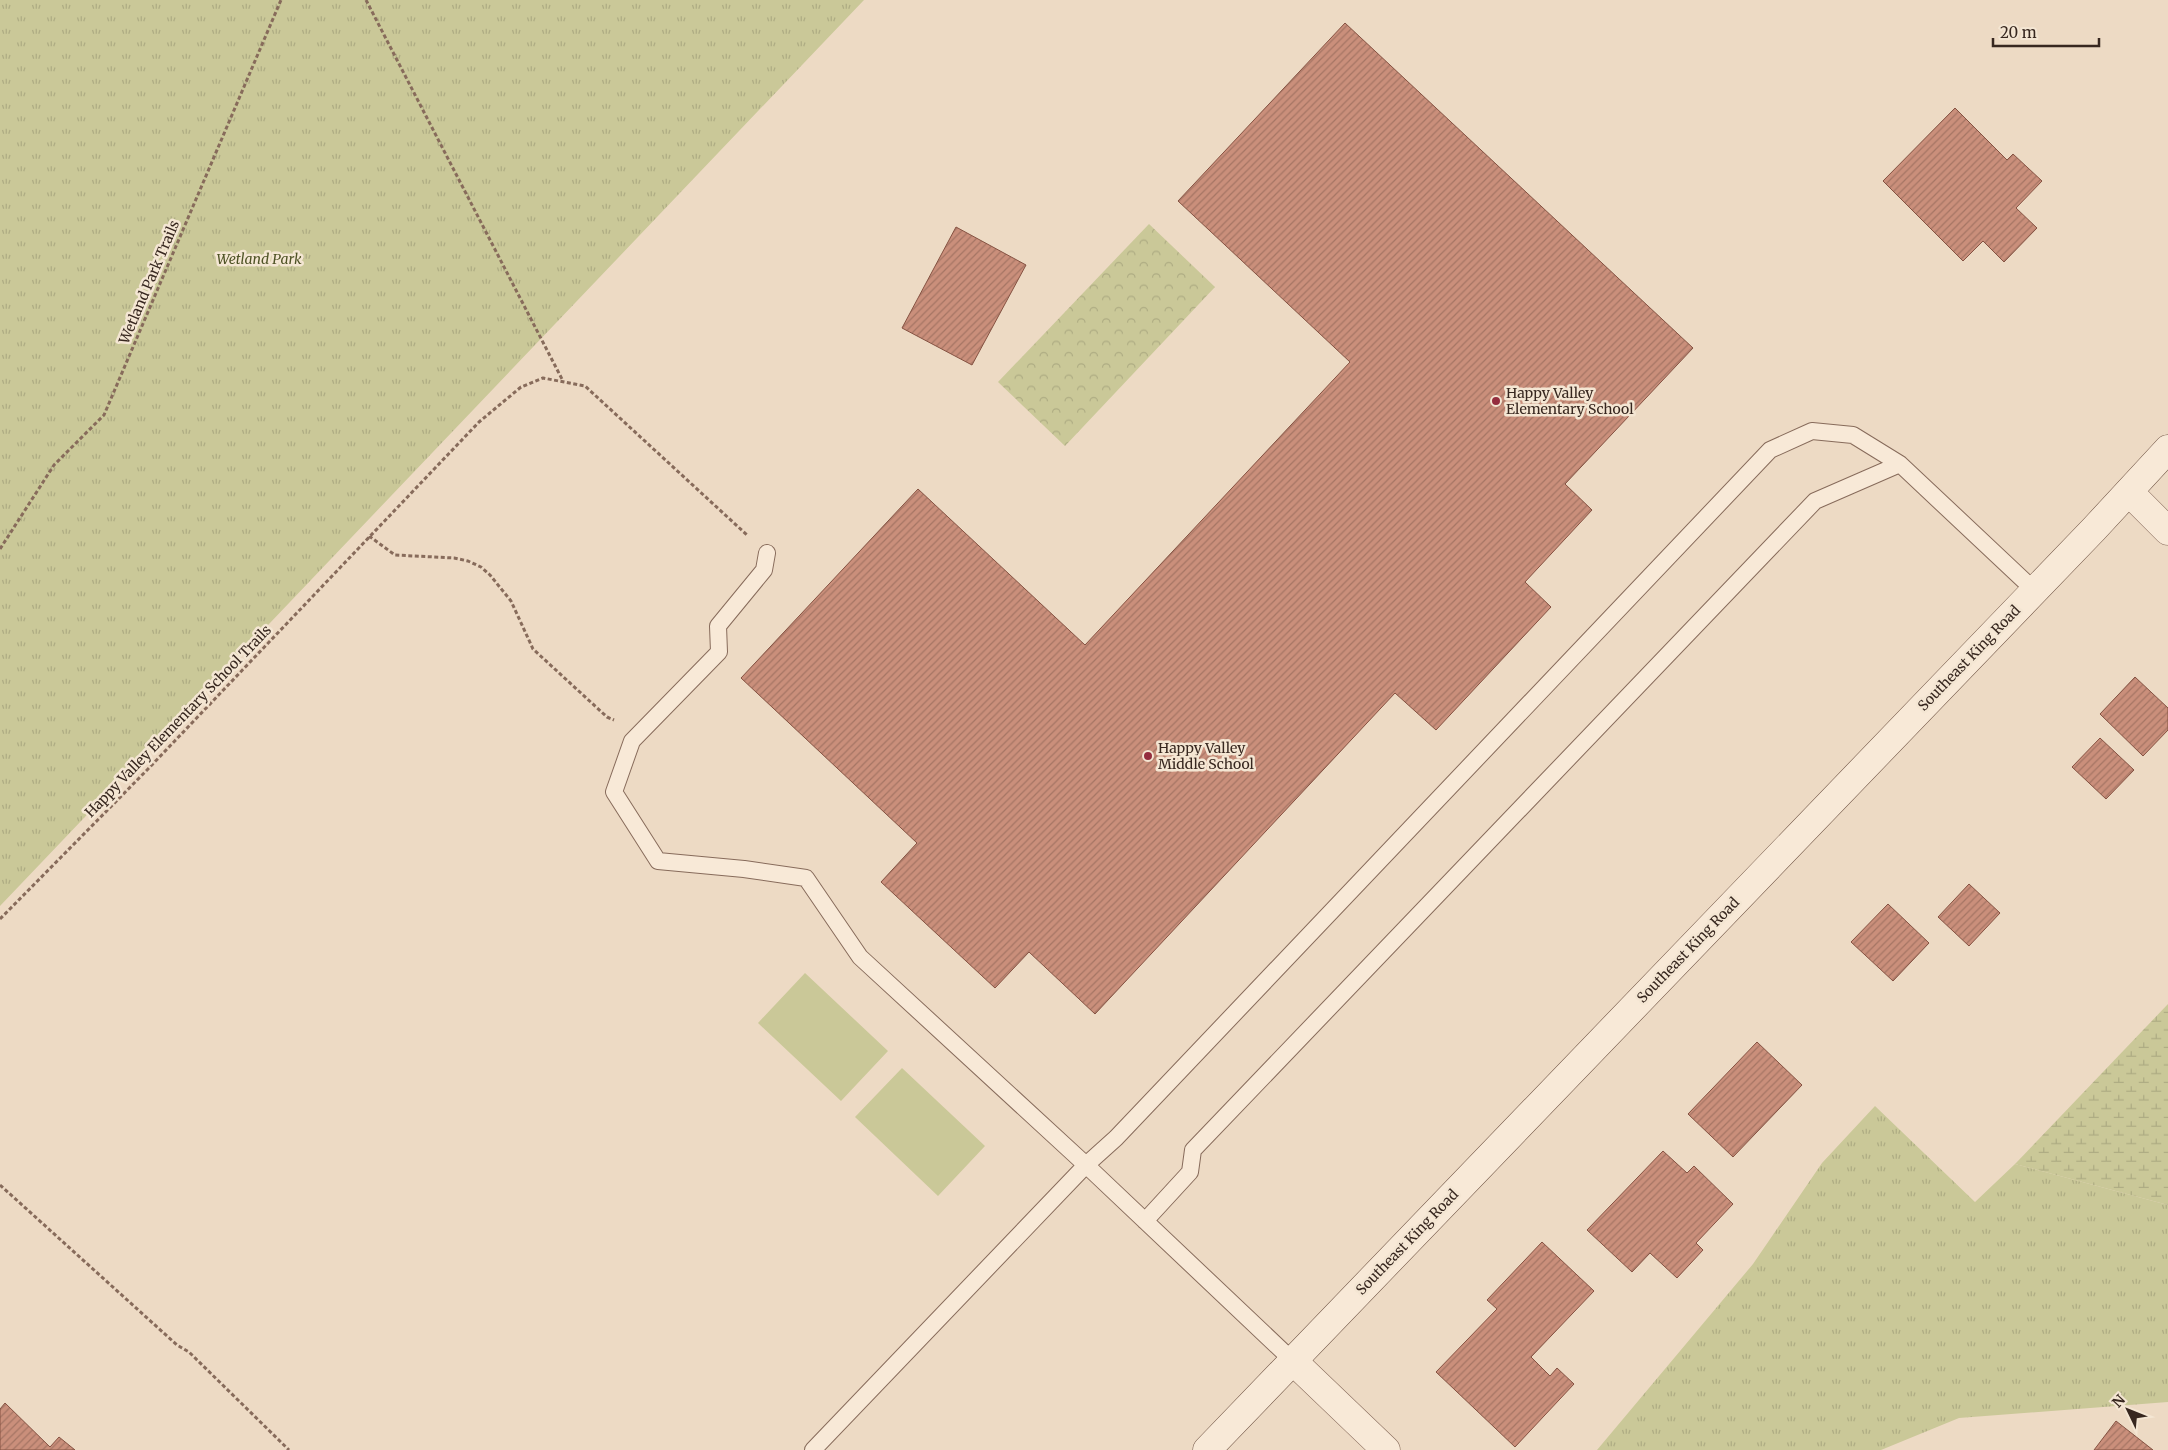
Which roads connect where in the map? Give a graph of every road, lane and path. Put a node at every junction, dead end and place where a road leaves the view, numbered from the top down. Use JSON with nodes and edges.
{"nodes":[{"id":1,"x":281,"y":0,"type":"edge"},
{"id":2,"x":366,"y":0,"type":"edge"},
{"id":3,"x":564,"y":382,"type":"junction"},
{"id":4,"x":2168,"y":449,"type":"edge"},
{"id":5,"x":1900,"y":464,"type":"junction"},
{"id":6,"x":2129,"y":492,"type":"junction"},
{"id":7,"x":2168,"y":531,"type":"edge"},
{"id":8,"x":369,"y":536,"type":"junction"},
{"id":9,"x":0,"y":549,"type":"edge"},
{"id":10,"x":767,"y":553,"type":"joint"},
{"id":11,"x":2034,"y":590,"type":"junction"},
{"id":12,"x":632,"y":741,"type":"junction"},
{"id":13,"x":0,"y":919,"type":"edge"},
{"id":14,"x":1086,"y":1165,"type":"junction"},
{"id":15,"x":0,"y":1185,"type":"edge"},
{"id":16,"x":1145,"y":1221,"type":"junction"},
{"id":17,"x":1293,"y":1361,"type":"junction"},
{"id":18,"x":288,"y":1450,"type":"edge"},
{"id":19,"x":813,"y":1450,"type":"edge"},
{"id":20,"x":1207,"y":1450,"type":"edge"},
{"id":21,"x":1386,"y":1450,"type":"edge"}],
"edges":[{"from":1,"to":9,"type":"path","name":"Wetland Park Trails"},
{"from":2,"to":3,"type":"path"},
{"from":3,"to":8,"type":"path","name":"Happy Valley Elementary School Trails"},
{"from":3,"to":10,"type":"path","name":"Happy Valley Elementary School Trails"},
{"from":4,"to":6,"type":"main road","name":"Southeast King Road"},
{"from":5,"to":11,"type":"lane"},
{"from":5,"to":14,"type":"lane"},
{"from":5,"to":16,"type":"lane"},
{"from":6,"to":7,"type":"main road"},
{"from":6,"to":11,"type":"main road","name":"Southeast King Road"},
{"from":8,"to":12,"type":"path"},
{"from":8,"to":13,"type":"path","name":"Happy Valley Elementary School Trails"},
{"from":10,"to":12,"type":"lane"},
{"from":11,"to":17,"type":"main road","name":"Southeast King Road"},
{"from":12,"to":14,"type":"lane"},
{"from":14,"to":16,"type":"lane"},
{"from":14,"to":19,"type":"lane"},
{"from":15,"to":18,"type":"path"},
{"from":16,"to":17,"type":"lane"},
{"from":17,"to":20,"type":"main road","name":"Southeast King Road"},
{"from":17,"to":21,"type":"main road"}]}
